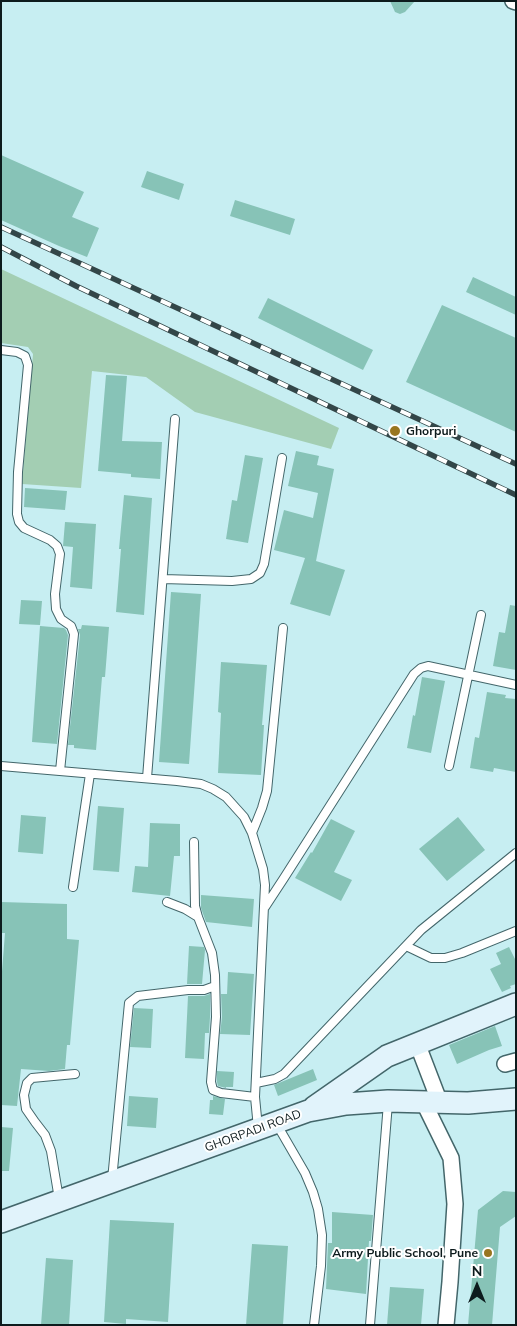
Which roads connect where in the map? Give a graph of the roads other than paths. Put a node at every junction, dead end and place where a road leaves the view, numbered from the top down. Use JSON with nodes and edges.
{"nodes":[{"id":1,"x":1,"y":350,"type":"edge"},
{"id":2,"x":175,"y":419,"type":"dead end"},
{"id":3,"x":282,"y":458,"type":"dead end"},
{"id":4,"x":163,"y":579,"type":"junction"},
{"id":5,"x":481,"y":615,"type":"dead end"},
{"id":6,"x":283,"y":628,"type":"dead end"},
{"id":7,"x":468,"y":674,"type":"junction"},
{"id":8,"x":516,"y":685,"type":"edge"},
{"id":9,"x":1,"y":766,"type":"edge"},
{"id":10,"x":449,"y":766,"type":"dead end"},
{"id":11,"x":60,"y":771,"type":"junction"},
{"id":12,"x":90,"y":774,"type":"junction"},
{"id":13,"x":147,"y":778,"type":"junction"},
{"id":14,"x":252,"y":833,"type":"junction"},
{"id":15,"x":194,"y":842,"type":"dead end"},
{"id":16,"x":516,"y":853,"type":"edge"},
{"id":17,"x":73,"y":887,"type":"dead end"},
{"id":18,"x":167,"y":902,"type":"dead end"},
{"id":19,"x":263,"y":908,"type":"junction"},
{"id":20,"x":198,"y":917,"type":"junction"},
{"id":21,"x":516,"y":931,"type":"edge"},
{"id":22,"x":406,"y":946,"type":"junction"},
{"id":23,"x":215,"y":986,"type":"junction"},
{"id":24,"x":516,"y":1004,"type":"edge"},
{"id":25,"x":417,"y":1043,"type":"junction"},
{"id":26,"x":75,"y":1074,"type":"dead end"},
{"id":27,"x":256,"y":1083,"type":"junction"},
{"id":28,"x":255,"y":1097,"type":"junction"},
{"id":29,"x":516,"y":1099,"type":"edge"},
{"id":30,"x":388,"y":1101,"type":"junction"},
{"id":31,"x":432,"y":1103,"type":"junction"},
{"id":32,"x":308,"y":1111,"type":"junction"},
{"id":33,"x":267,"y":1126,"type":"junction"},
{"id":34,"x":112,"y":1182,"type":"junction"},
{"id":35,"x":60,"y":1201,"type":"junction"},
{"id":36,"x":1,"y":1222,"type":"edge"},
{"id":37,"x":314,"y":1325,"type":"edge"},
{"id":38,"x":370,"y":1325,"type":"edge"},
{"id":39,"x":446,"y":1325,"type":"edge"}],
"edges":[{"from":1,"to":11,"type":"lane"},
{"from":2,"to":4,"type":"lane"},
{"from":3,"to":4,"type":"lane"},
{"from":4,"to":13,"type":"lane"},
{"from":5,"to":7,"type":"lane"},
{"from":6,"to":14,"type":"lane"},
{"from":7,"to":8,"type":"lane"},
{"from":7,"to":10,"type":"lane"},
{"from":7,"to":19,"type":"lane"},
{"from":9,"to":11,"type":"lane"},
{"from":11,"to":12,"type":"lane"},
{"from":12,"to":13,"type":"lane"},
{"from":12,"to":17,"type":"lane"},
{"from":13,"to":14,"type":"lane"},
{"from":14,"to":19,"type":"lane"},
{"from":15,"to":20,"type":"lane"},
{"from":16,"to":22,"type":"lane"},
{"from":18,"to":20,"type":"lane"},
{"from":19,"to":27,"type":"lane"},
{"from":20,"to":23,"type":"lane"},
{"from":21,"to":22,"type":"lane"},
{"from":22,"to":27,"type":"lane"},
{"from":23,"to":28,"type":"lane"},
{"from":23,"to":34,"type":"lane"},
{"from":24,"to":25,"type":"main road"},
{"from":25,"to":31,"type":"street"},
{"from":25,"to":32,"type":"main road"},
{"from":26,"to":35,"type":"lane"},
{"from":27,"to":28,"type":"lane"},
{"from":28,"to":33,"type":"lane"},
{"from":29,"to":31,"type":"main road","name":"GHORPADI ROAD"},
{"from":30,"to":31,"type":"main road","name":"GHORPADI ROAD"},
{"from":30,"to":32,"type":"main road","name":"GHORPADI ROAD"},
{"from":30,"to":38,"type":"lane"},
{"from":31,"to":39,"type":"street"},
{"from":32,"to":33,"type":"main road","name":"GHORPADI ROAD"},
{"from":33,"to":34,"type":"main road","name":"GHORPADI ROAD"},
{"from":33,"to":37,"type":"lane"},
{"from":34,"to":35,"type":"main road","name":"GHORPADI ROAD"},
{"from":35,"to":36,"type":"main road","name":"GHORPADI ROAD"}]}
